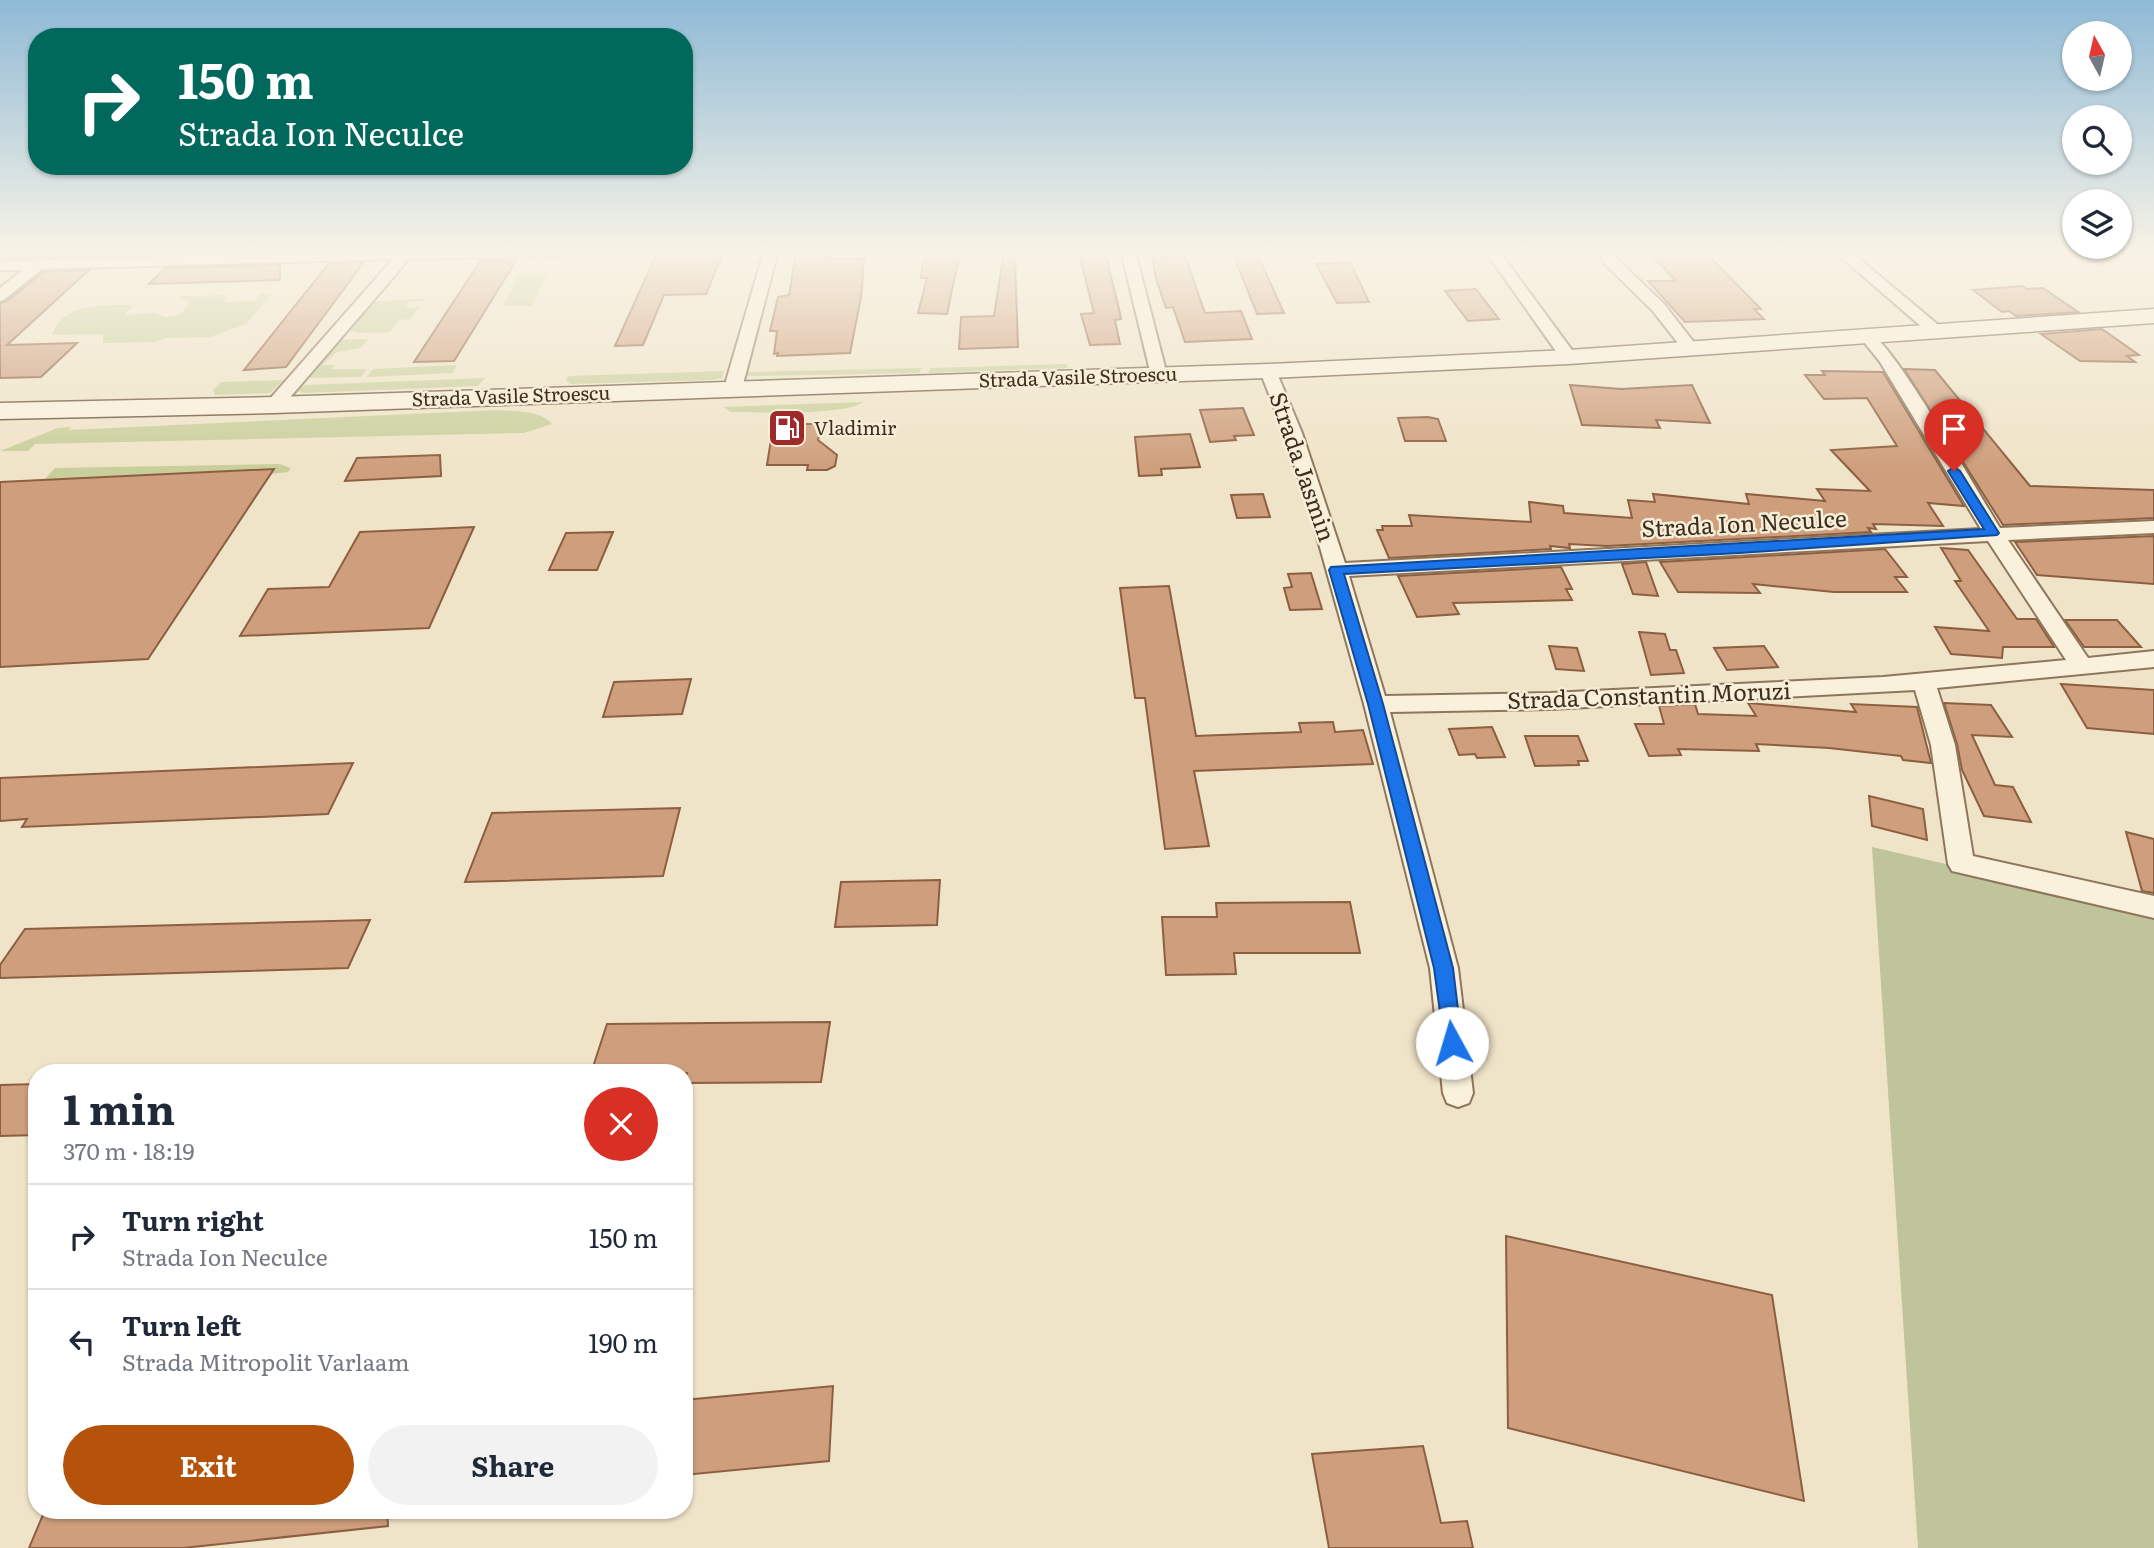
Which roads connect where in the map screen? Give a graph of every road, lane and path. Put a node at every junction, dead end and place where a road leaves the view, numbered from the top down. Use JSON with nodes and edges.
{"nodes":[{"id":1,"x":345,"y":323,"type":"edge"},
{"id":2,"x":751,"y":323,"type":"edge"},
{"id":3,"x":1146,"y":323,"type":"edge"},
{"id":4,"x":1544,"y":323,"type":"edge"},
{"id":5,"x":1671,"y":323,"type":"edge"},
{"id":6,"x":1927,"y":323,"type":"edge"},
{"id":7,"x":2064,"y":323,"type":"edge"},
{"id":8,"x":1937,"y":332,"type":"junction"},
{"id":9,"x":1868,"y":337,"type":"junction"},
{"id":10,"x":1691,"y":349,"type":"junction"},
{"id":11,"x":1569,"y":357,"type":"junction"},
{"id":12,"x":1268,"y":370,"type":"junction"},
{"id":13,"x":1159,"y":375,"type":"junction"},
{"id":14,"x":733,"y":388,"type":"junction"},
{"id":15,"x":274,"y":405,"type":"junction"},
{"id":16,"x":0,"y":411,"type":"edge"},
{"id":17,"x":2154,"y":527,"type":"edge"},
{"id":18,"x":1993,"y":533,"type":"junction"},
{"id":19,"x":1336,"y":570,"type":"junction"},
{"id":20,"x":2154,"y":659,"type":"edge"},
{"id":21,"x":2082,"y":666,"type":"junction"},
{"id":22,"x":1923,"y":681,"type":"junction"},
{"id":23,"x":1376,"y":704,"type":"junction"},
{"id":24,"x":2154,"y":907,"type":"edge"},
{"id":25,"x":1458,"y":1093,"type":"dead end"}],
"edges":[{"from":1,"to":15,"type":"street"},
{"from":2,"to":14,"type":"street"},
{"from":3,"to":13,"type":"street"},
{"from":4,"to":11,"type":"street"},
{"from":5,"to":10,"type":"street"},
{"from":6,"to":8,"type":"street"},
{"from":7,"to":8,"type":"main road","name":"Strada Vasile Stroescu"},
{"from":8,"to":9,"type":"main road","name":"Strada Vasile Stroescu"},
{"from":9,"to":10,"type":"main road","name":"Strada Vasile Stroescu"},
{"from":9,"to":18,"type":"street"},
{"from":10,"to":11,"type":"main road","name":"Strada Vasile Stroescu"},
{"from":11,"to":12,"type":"main road","name":"Strada Vasile Stroescu"},
{"from":12,"to":13,"type":"main road","name":"Strada Vasile Stroescu"},
{"from":12,"to":19,"type":"street","name":"Strada Jasmin"},
{"from":13,"to":14,"type":"main road","name":"Strada Vasile Stroescu"},
{"from":14,"to":15,"type":"main road","name":"Strada Vasile Stroescu"},
{"from":15,"to":16,"type":"main road","name":"Strada Vasile Stroescu"},
{"from":17,"to":18,"type":"street","name":"Strada Ion Neculce"},
{"from":18,"to":19,"type":"street","name":"Strada Ion Neculce"},
{"from":18,"to":21,"type":"street"},
{"from":19,"to":23,"type":"street","name":"Strada Jasmin"},
{"from":20,"to":21,"type":"street","name":"Strada Constantin Moruzi"},
{"from":21,"to":22,"type":"street","name":"Strada Constantin Moruzi"},
{"from":22,"to":23,"type":"street","name":"Strada Constantin Moruzi"},
{"from":22,"to":24,"type":"street"},
{"from":23,"to":25,"type":"street","name":"Strada Jasmin"}]}
